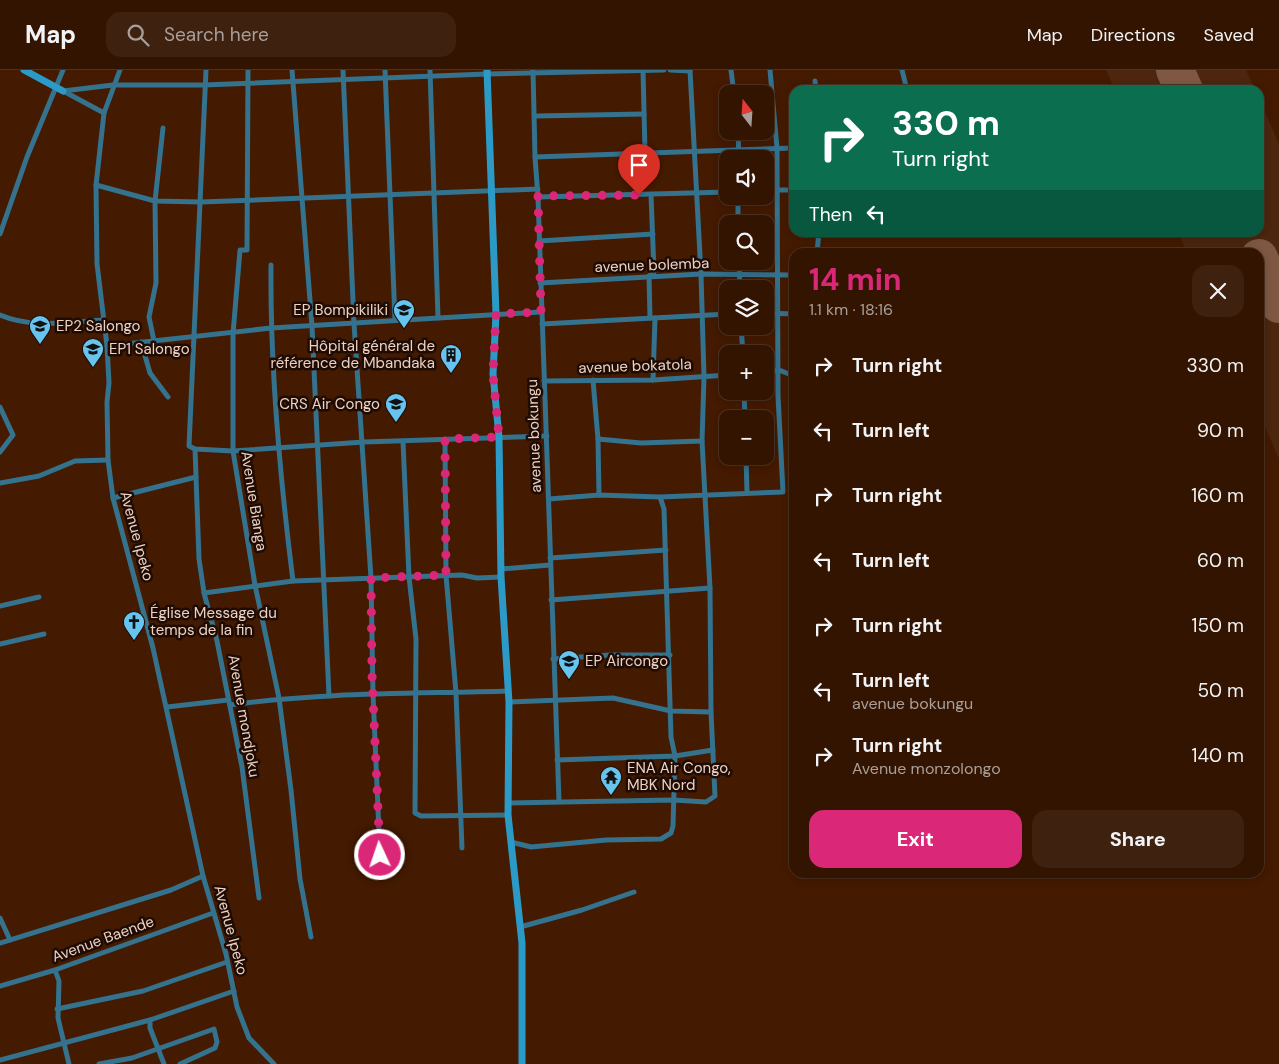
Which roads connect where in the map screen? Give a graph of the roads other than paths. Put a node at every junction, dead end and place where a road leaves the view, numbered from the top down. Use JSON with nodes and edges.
{"nodes":[{"id":1,"x":24,"y":70,"type":"edge"},
{"id":2,"x":63,"y":70,"type":"edge"},
{"id":3,"x":120,"y":70,"type":"edge"},
{"id":4,"x":206,"y":70,"type":"edge"},
{"id":5,"x":248,"y":70,"type":"edge"},
{"id":6,"x":292,"y":70,"type":"edge"},
{"id":7,"x":343,"y":70,"type":"edge"},
{"id":8,"x":385,"y":70,"type":"edge"},
{"id":9,"x":664,"y":70,"type":"edge"},
{"id":10,"x":670,"y":70,"type":"edge"},
{"id":11,"x":731,"y":70,"type":"edge"},
{"id":12,"x":770,"y":70,"type":"edge"},
{"id":13,"x":902,"y":70,"type":"edge"},
{"id":14,"x":643,"y":71,"type":"edge"},
{"id":15,"x":690,"y":71,"type":"edge"},
{"id":16,"x":487,"y":72,"type":"edge"},
{"id":17,"x":534,"y":72,"type":"edge"},
{"id":18,"x":430,"y":73,"type":"edge"},
{"id":19,"x":385,"y":79,"type":"junction"},
{"id":20,"x":344,"y":80,"type":"junction"},
{"id":21,"x":815,"y":81,"type":"dead end"},
{"id":22,"x":292,"y":82,"type":"junction"},
{"id":23,"x":247,"y":84,"type":"junction"},
{"id":24,"x":113,"y":85,"type":"junction"},
{"id":25,"x":204,"y":85,"type":"junction"},
{"id":26,"x":733,"y":85,"type":"edge"},
{"id":27,"x":815,"y":85,"type":"edge"},
{"id":28,"x":905,"y":85,"type":"edge"},
{"id":29,"x":54,"y":88,"type":"junction"},
{"id":30,"x":63,"y":91,"type":"junction"},
{"id":31,"x":104,"y":113,"type":"junction"},
{"id":32,"x":644,"y":114,"type":"junction"},
{"id":33,"x":536,"y":116,"type":"junction"},
{"id":34,"x":163,"y":128,"type":"dead end"},
{"id":35,"x":739,"y":140,"type":"edge"},
{"id":36,"x":777,"y":148,"type":"junction"},
{"id":37,"x":789,"y":148,"type":"edge"},
{"id":38,"x":693,"y":150,"type":"junction"},
{"id":39,"x":719,"y":150,"type":"edge"},
{"id":40,"x":740,"y":150,"type":"joint"},
{"id":41,"x":645,"y":152,"type":"junction"},
{"id":42,"x":535,"y":157,"type":"junction"},
{"id":43,"x":96,"y":185,"type":"junction"},
{"id":44,"x":538,"y":189,"type":"junction"},
{"id":45,"x":777,"y":190,"type":"junction"},
{"id":46,"x":789,"y":190,"type":"edge"},
{"id":47,"x":492,"y":191,"type":"junction"},
{"id":48,"x":697,"y":192,"type":"junction"},
{"id":49,"x":719,"y":192,"type":"edge"},
{"id":50,"x":390,"y":193,"type":"junction"},
{"id":51,"x":434,"y":194,"type":"junction"},
{"id":52,"x":651,"y":195,"type":"junction"},
{"id":53,"x":350,"y":196,"type":"junction"},
{"id":54,"x":538,"y":196,"type":"junction"},
{"id":55,"x":303,"y":197,"type":"junction"},
{"id":56,"x":245,"y":200,"type":"junction"},
{"id":57,"x":155,"y":201,"type":"junction"},
{"id":58,"x":201,"y":202,"type":"junction"},
{"id":59,"x":0,"y":234,"type":"edge"},
{"id":60,"x":653,"y":234,"type":"junction"},
{"id":61,"x":539,"y":241,"type":"junction"},
{"id":62,"x":271,"y":266,"type":"dead end"},
{"id":63,"x":739,"y":270,"type":"edge"},
{"id":64,"x":701,"y":274,"type":"junction"},
{"id":65,"x":739,"y":275,"type":"junction"},
{"id":66,"x":777,"y":275,"type":"junction"},
{"id":67,"x":789,"y":275,"type":"edge"},
{"id":68,"x":649,"y":276,"type":"junction"},
{"id":69,"x":739,"y":280,"type":"edge"},
{"id":70,"x":540,"y":283,"type":"junction"},
{"id":71,"x":541,"y":312,"type":"junction"},
{"id":72,"x":777,"y":313,"type":"junction"},
{"id":73,"x":496,"y":314,"type":"junction"},
{"id":74,"x":719,"y":314,"type":"edge"},
{"id":75,"x":789,"y":314,"type":"edge"},
{"id":76,"x":0,"y":315,"type":"edge"},
{"id":77,"x":701,"y":315,"type":"junction"},
{"id":78,"x":438,"y":318,"type":"junction"},
{"id":79,"x":653,"y":318,"type":"junction"},
{"id":80,"x":104,"y":320,"type":"junction"},
{"id":81,"x":395,"y":320,"type":"junction"},
{"id":82,"x":354,"y":324,"type":"junction"},
{"id":83,"x":542,"y":324,"type":"junction"},
{"id":84,"x":312,"y":326,"type":"junction"},
{"id":85,"x":270,"y":328,"type":"junction"},
{"id":86,"x":232,"y":334,"type":"junction"},
{"id":87,"x":194,"y":337,"type":"junction"},
{"id":88,"x":154,"y":341,"type":"junction"},
{"id":89,"x":141,"y":342,"type":"junction"},
{"id":90,"x":107,"y":346,"type":"junction"},
{"id":91,"x":778,"y":370,"type":"junction"},
{"id":92,"x":774,"y":371,"type":"edge"},
{"id":93,"x":789,"y":374,"type":"edge"},
{"id":94,"x":719,"y":376,"type":"edge"},
{"id":95,"x":704,"y":377,"type":"junction"},
{"id":96,"x":593,"y":380,"type":"junction"},
{"id":97,"x":653,"y":380,"type":"junction"},
{"id":98,"x":544,"y":381,"type":"junction"},
{"id":99,"x":168,"y":397,"type":"dead end"},
{"id":100,"x":0,"y":407,"type":"edge"},
{"id":101,"x":547,"y":436,"type":"junction"},
{"id":102,"x":499,"y":437,"type":"junction"},
{"id":103,"x":445,"y":439,"type":"junction"},
{"id":104,"x":598,"y":439,"type":"junction"},
{"id":105,"x":702,"y":441,"type":"junction"},
{"id":106,"x":364,"y":442,"type":"junction"},
{"id":107,"x":402,"y":442,"type":"junction"},
{"id":108,"x":319,"y":446,"type":"junction"},
{"id":109,"x":280,"y":448,"type":"junction"},
{"id":110,"x":195,"y":449,"type":"junction"},
{"id":111,"x":233,"y":451,"type":"junction"},
{"id":112,"x":0,"y":452,"type":"edge"},
{"id":113,"x":108,"y":460,"type":"junction"},
{"id":114,"x":746,"y":465,"type":"edge"},
{"id":115,"x":196,"y":477,"type":"junction"},
{"id":116,"x":0,"y":483,"type":"edge"},
{"id":117,"x":747,"y":492,"type":"junction"},
{"id":118,"x":598,"y":495,"type":"junction"},
{"id":119,"x":703,"y":495,"type":"junction"},
{"id":120,"x":660,"y":496,"type":"junction"},
{"id":121,"x":113,"y":498,"type":"junction"},
{"id":122,"x":549,"y":499,"type":"junction"},
{"id":123,"x":666,"y":550,"type":"junction"},
{"id":124,"x":550,"y":558,"type":"junction"},
{"id":125,"x":550,"y":565,"type":"junction"},
{"id":126,"x":501,"y":569,"type":"junction"},
{"id":127,"x":446,"y":575,"type":"junction"},
{"id":128,"x":409,"y":577,"type":"junction"},
{"id":129,"x":371,"y":578,"type":"junction"},
{"id":130,"x":501,"y":578,"type":"junction"},
{"id":131,"x":323,"y":579,"type":"junction"},
{"id":132,"x":293,"y":581,"type":"junction"},
{"id":133,"x":255,"y":585,"type":"junction"},
{"id":134,"x":710,"y":588,"type":"junction"},
{"id":135,"x":204,"y":592,"type":"junction"},
{"id":136,"x":667,"y":592,"type":"junction"},
{"id":137,"x":39,"y":597,"type":"dead end"},
{"id":138,"x":551,"y":600,"type":"junction"},
{"id":139,"x":0,"y":606,"type":"edge"},
{"id":140,"x":44,"y":634,"type":"dead end"},
{"id":141,"x":0,"y":644,"type":"edge"},
{"id":142,"x":670,"y":655,"type":"junction"},
{"id":143,"x":553,"y":659,"type":"junction"},
{"id":144,"x":508,"y":691,"type":"junction"},
{"id":145,"x":415,"y":692,"type":"junction"},
{"id":146,"x":456,"y":693,"type":"junction"},
{"id":147,"x":373,"y":694,"type":"junction"},
{"id":148,"x":329,"y":696,"type":"junction"},
{"id":149,"x":278,"y":698,"type":"junction"},
{"id":150,"x":554,"y":701,"type":"junction"},
{"id":151,"x":509,"y":702,"type":"junction"},
{"id":152,"x":229,"y":703,"type":"junction"},
{"id":153,"x":167,"y":706,"type":"junction"},
{"id":154,"x":671,"y":711,"type":"junction"},
{"id":155,"x":711,"y":712,"type":"junction"},
{"id":156,"x":713,"y":750,"type":"junction"},
{"id":157,"x":674,"y":756,"type":"junction"},
{"id":158,"x":557,"y":760,"type":"junction"},
{"id":159,"x":673,"y":800,"type":"junction"},
{"id":160,"x":559,"y":801,"type":"junction"},
{"id":161,"x":508,"y":803,"type":"junction"},
{"id":162,"x":508,"y":815,"type":"junction"},
{"id":163,"x":460,"y":816,"type":"junction"},
{"id":164,"x":511,"y":842,"type":"junction"},
{"id":165,"x":462,"y":848,"type":"dead end"},
{"id":166,"x":380,"y":855,"type":"dead end"},
{"id":167,"x":203,"y":876,"type":"junction"},
{"id":168,"x":634,"y":892,"type":"dead end"},
{"id":169,"x":259,"y":898,"type":"dead end"},
{"id":170,"x":213,"y":913,"type":"junction"},
{"id":171,"x":0,"y":918,"type":"edge"},
{"id":172,"x":520,"y":926,"type":"junction"},
{"id":173,"x":311,"y":937,"type":"dead end"},
{"id":174,"x":10,"y":940,"type":"junction"},
{"id":175,"x":0,"y":943,"type":"edge"},
{"id":176,"x":228,"y":962,"type":"junction"},
{"id":177,"x":55,"y":970,"type":"junction"},
{"id":178,"x":0,"y":986,"type":"edge"},
{"id":179,"x":234,"y":991,"type":"junction"},
{"id":180,"x":57,"y":1009,"type":"junction"},
{"id":181,"x":150,"y":1020,"type":"junction"},
{"id":182,"x":63,"y":1044,"type":"junction"},
{"id":183,"x":158,"y":1048,"type":"junction"},
{"id":184,"x":0,"y":1060,"type":"edge"},
{"id":185,"x":69,"y":1064,"type":"edge"},
{"id":186,"x":99,"y":1064,"type":"edge"},
{"id":187,"x":164,"y":1064,"type":"edge"},
{"id":188,"x":180,"y":1064,"type":"edge"},
{"id":189,"x":274,"y":1064,"type":"edge"},
{"id":190,"x":522,"y":1064,"type":"edge"}],
"edges":[{"from":1,"to":29,"type":"street"},
{"from":2,"to":29,"type":"street"},
{"from":3,"to":24,"type":"street","name":"Avenue Ipeko"},
{"from":4,"to":25,"type":"street"},
{"from":5,"to":23,"type":"street","name":"Avenue Bianga"},
{"from":6,"to":22,"type":"street"},
{"from":7,"to":20,"type":"street"},
{"from":8,"to":19,"type":"street"},
{"from":9,"to":14,"type":"street"},
{"from":10,"to":15,"type":"street"},
{"from":11,"to":26,"type":"street"},
{"from":12,"to":36,"type":"street"},
{"from":13,"to":28,"type":"street"},
{"from":14,"to":17,"type":"street"},
{"from":14,"to":32,"type":"street"},
{"from":15,"to":38,"type":"street"},
{"from":16,"to":17,"type":"street"},
{"from":16,"to":18,"type":"street"},
{"from":16,"to":47,"type":"street"},
{"from":17,"to":33,"type":"street","name":"avenue bokungu"},
{"from":18,"to":19,"type":"street"},
{"from":18,"to":51,"type":"street"},
{"from":19,"to":20,"type":"street"},
{"from":19,"to":50,"type":"street"},
{"from":20,"to":22,"type":"street"},
{"from":20,"to":53,"type":"street"},
{"from":21,"to":27,"type":"street"},
{"from":22,"to":23,"type":"street"},
{"from":22,"to":55,"type":"street"},
{"from":23,"to":25,"type":"street"},
{"from":23,"to":56,"type":"street","name":"Avenue Bianga"},
{"from":24,"to":25,"type":"street"},
{"from":24,"to":30,"type":"street"},
{"from":24,"to":31,"type":"street","name":"Avenue Ipeko"},
{"from":25,"to":58,"type":"street"},
{"from":29,"to":30,"type":"street"},
{"from":29,"to":59,"type":"street"},
{"from":30,"to":31,"type":"street"},
{"from":31,"to":43,"type":"street","name":"Avenue Ipeko"},
{"from":32,"to":33,"type":"street"},
{"from":32,"to":41,"type":"street"},
{"from":33,"to":42,"type":"street","name":"avenue bokungu"},
{"from":34,"to":57,"type":"street"},
{"from":35,"to":40,"type":"street"},
{"from":36,"to":37,"type":"street"},
{"from":36,"to":40,"type":"street"},
{"from":36,"to":45,"type":"street"},
{"from":38,"to":39,"type":"street"},
{"from":38,"to":41,"type":"street"},
{"from":38,"to":48,"type":"street"},
{"from":41,"to":42,"type":"street"},
{"from":42,"to":44,"type":"street","name":"avenue bokungu"},
{"from":43,"to":57,"type":"street"},
{"from":43,"to":80,"type":"street","name":"Avenue Ipeko"},
{"from":44,"to":47,"type":"street"},
{"from":44,"to":54,"type":"street","name":"avenue bokungu"},
{"from":45,"to":46,"type":"street"},
{"from":45,"to":66,"type":"street"},
{"from":47,"to":51,"type":"street"},
{"from":47,"to":73,"type":"street"},
{"from":48,"to":49,"type":"street"},
{"from":48,"to":52,"type":"street"},
{"from":48,"to":64,"type":"street"},
{"from":50,"to":51,"type":"street"},
{"from":50,"to":53,"type":"street"},
{"from":50,"to":81,"type":"street"},
{"from":51,"to":78,"type":"street"},
{"from":52,"to":54,"type":"street"},
{"from":52,"to":60,"type":"street"},
{"from":53,"to":55,"type":"street"},
{"from":53,"to":82,"type":"street"},
{"from":54,"to":61,"type":"street","name":"avenue bokungu"},
{"from":55,"to":56,"type":"street"},
{"from":55,"to":84,"type":"street"},
{"from":56,"to":58,"type":"street"},
{"from":56,"to":86,"type":"street","name":"Avenue Bianga"},
{"from":57,"to":58,"type":"street"},
{"from":57,"to":88,"type":"street"},
{"from":58,"to":87,"type":"street"},
{"from":60,"to":61,"type":"street"},
{"from":60,"to":68,"type":"street"},
{"from":61,"to":70,"type":"street","name":"avenue bokungu"},
{"from":62,"to":85,"type":"street"},
{"from":63,"to":65,"type":"street"},
{"from":64,"to":65,"type":"street","name":"avenue bolemba"},
{"from":64,"to":68,"type":"street","name":"avenue bolemba"},
{"from":64,"to":77,"type":"street"},
{"from":65,"to":66,"type":"street","name":"avenue bolemba"},
{"from":65,"to":69,"type":"street"},
{"from":66,"to":67,"type":"street","name":"avenue bolemba"},
{"from":66,"to":72,"type":"street"},
{"from":68,"to":70,"type":"street","name":"avenue bolemba"},
{"from":68,"to":79,"type":"street"},
{"from":70,"to":71,"type":"street","name":"avenue bokungu"},
{"from":71,"to":73,"type":"street"},
{"from":71,"to":83,"type":"street","name":"avenue bokungu"},
{"from":72,"to":75,"type":"street"},
{"from":72,"to":91,"type":"street"},
{"from":73,"to":78,"type":"street"},
{"from":73,"to":102,"type":"street"},
{"from":74,"to":77,"type":"street"},
{"from":76,"to":80,"type":"street"},
{"from":77,"to":79,"type":"street"},
{"from":77,"to":95,"type":"street"},
{"from":78,"to":81,"type":"street"},
{"from":79,"to":83,"type":"street"},
{"from":79,"to":97,"type":"street"},
{"from":80,"to":90,"type":"street","name":"Avenue Ipeko"},
{"from":81,"to":82,"type":"street"},
{"from":82,"to":84,"type":"street"},
{"from":82,"to":106,"type":"street"},
{"from":83,"to":98,"type":"street","name":"avenue bokungu"},
{"from":84,"to":85,"type":"street"},
{"from":84,"to":108,"type":"street"},
{"from":85,"to":86,"type":"street"},
{"from":85,"to":109,"type":"street"},
{"from":86,"to":87,"type":"street"},
{"from":86,"to":111,"type":"street","name":"Avenue Bianga"},
{"from":87,"to":88,"type":"street"},
{"from":87,"to":110,"type":"street","name":"Avenue mondjoku"},
{"from":88,"to":89,"type":"street"},
{"from":89,"to":90,"type":"street"},
{"from":89,"to":99,"type":"street"},
{"from":90,"to":113,"type":"street","name":"Avenue Ipeko"},
{"from":91,"to":92,"type":"street"},
{"from":91,"to":93,"type":"street"},
{"from":91,"to":117,"type":"street"},
{"from":94,"to":95,"type":"street","name":"avenue bokatola"},
{"from":95,"to":97,"type":"street","name":"avenue bokatola"},
{"from":95,"to":105,"type":"street"},
{"from":96,"to":97,"type":"street","name":"avenue bokatola"},
{"from":96,"to":98,"type":"street","name":"avenue bokatola"},
{"from":96,"to":104,"type":"street"},
{"from":98,"to":101,"type":"street","name":"avenue bokungu"},
{"from":100,"to":112,"type":"street"},
{"from":101,"to":102,"type":"street"},
{"from":101,"to":122,"type":"street","name":"avenue bokungu"},
{"from":102,"to":103,"type":"street"},
{"from":102,"to":126,"type":"street"},
{"from":103,"to":107,"type":"street"},
{"from":103,"to":127,"type":"street"},
{"from":104,"to":105,"type":"street"},
{"from":104,"to":118,"type":"street"},
{"from":105,"to":119,"type":"street"},
{"from":106,"to":107,"type":"street"},
{"from":106,"to":108,"type":"street"},
{"from":106,"to":129,"type":"street"},
{"from":107,"to":128,"type":"street"},
{"from":108,"to":109,"type":"street"},
{"from":108,"to":131,"type":"street"},
{"from":109,"to":111,"type":"street"},
{"from":109,"to":132,"type":"street"},
{"from":110,"to":111,"type":"street"},
{"from":110,"to":115,"type":"street","name":"Avenue mondjoku"},
{"from":111,"to":133,"type":"street","name":"Avenue Bianga"},
{"from":113,"to":116,"type":"street"},
{"from":113,"to":121,"type":"street","name":"Avenue Ipeko"},
{"from":114,"to":117,"type":"street"},
{"from":115,"to":121,"type":"street"},
{"from":115,"to":135,"type":"street","name":"Avenue mondjoku"},
{"from":117,"to":119,"type":"street"},
{"from":118,"to":120,"type":"street"},
{"from":118,"to":122,"type":"street"},
{"from":119,"to":120,"type":"street"},
{"from":119,"to":134,"type":"street"},
{"from":120,"to":123,"type":"street"},
{"from":121,"to":153,"type":"street","name":"Avenue Ipeko"},
{"from":122,"to":124,"type":"street","name":"avenue bokungu"},
{"from":123,"to":124,"type":"street"},
{"from":123,"to":136,"type":"street"},
{"from":124,"to":125,"type":"street","name":"avenue bokungu"},
{"from":125,"to":126,"type":"street"},
{"from":125,"to":138,"type":"street","name":"avenue bokungu"},
{"from":126,"to":130,"type":"street"},
{"from":127,"to":128,"type":"street"},
{"from":127,"to":130,"type":"street"},
{"from":127,"to":146,"type":"street"},
{"from":128,"to":129,"type":"street"},
{"from":128,"to":145,"type":"street"},
{"from":129,"to":131,"type":"street"},
{"from":129,"to":147,"type":"street"},
{"from":130,"to":144,"type":"street"},
{"from":131,"to":132,"type":"street"},
{"from":131,"to":148,"type":"street"},
{"from":132,"to":133,"type":"street"},
{"from":133,"to":135,"type":"street"},
{"from":133,"to":149,"type":"street","name":"Avenue Bianga"},
{"from":134,"to":136,"type":"street"},
{"from":134,"to":155,"type":"street"},
{"from":135,"to":152,"type":"street","name":"Avenue mondjoku"},
{"from":136,"to":138,"type":"street"},
{"from":136,"to":142,"type":"street"},
{"from":137,"to":139,"type":"street"},
{"from":138,"to":143,"type":"street","name":"avenue bokungu"},
{"from":140,"to":141,"type":"street"},
{"from":142,"to":143,"type":"street"},
{"from":142,"to":154,"type":"street"},
{"from":143,"to":150,"type":"street","name":"avenue bokungu"},
{"from":144,"to":146,"type":"street"},
{"from":144,"to":151,"type":"street"},
{"from":145,"to":146,"type":"street"},
{"from":145,"to":147,"type":"street"},
{"from":145,"to":163,"type":"street"},
{"from":146,"to":163,"type":"street"},
{"from":147,"to":148,"type":"street"},
{"from":147,"to":166,"type":"street"},
{"from":148,"to":149,"type":"street"},
{"from":149,"to":152,"type":"street"},
{"from":149,"to":173,"type":"street","name":"Avenue Bianga"},
{"from":150,"to":151,"type":"street"},
{"from":150,"to":154,"type":"street"},
{"from":150,"to":158,"type":"street","name":"avenue bokungu"},
{"from":151,"to":161,"type":"street"},
{"from":152,"to":153,"type":"street"},
{"from":152,"to":169,"type":"street","name":"Avenue mondjoku"},
{"from":153,"to":167,"type":"street","name":"Avenue Ipeko"},
{"from":154,"to":155,"type":"street"},
{"from":154,"to":157,"type":"street"},
{"from":155,"to":156,"type":"street"},
{"from":156,"to":157,"type":"street"},
{"from":156,"to":159,"type":"street"},
{"from":157,"to":158,"type":"street"},
{"from":157,"to":159,"type":"street"},
{"from":158,"to":160,"type":"street","name":"avenue bokungu"},
{"from":159,"to":160,"type":"street"},
{"from":159,"to":164,"type":"street"},
{"from":160,"to":161,"type":"street"},
{"from":161,"to":162,"type":"street"},
{"from":162,"to":163,"type":"street"},
{"from":162,"to":164,"type":"street"},
{"from":163,"to":165,"type":"street"},
{"from":164,"to":172,"type":"street"},
{"from":167,"to":170,"type":"street","name":"Avenue Ipeko"},
{"from":167,"to":174,"type":"street"},
{"from":168,"to":172,"type":"street"},
{"from":170,"to":176,"type":"street","name":"Avenue Ipeko"},
{"from":170,"to":177,"type":"street","name":"Avenue Baende"},
{"from":171,"to":174,"type":"street"},
{"from":172,"to":190,"type":"street"},
{"from":174,"to":175,"type":"street"},
{"from":176,"to":179,"type":"street","name":"Avenue Ipeko"},
{"from":176,"to":180,"type":"street"},
{"from":177,"to":178,"type":"street","name":"Avenue Baende"},
{"from":177,"to":180,"type":"street"},
{"from":179,"to":181,"type":"street"},
{"from":179,"to":189,"type":"street","name":"Avenue Ipeko"},
{"from":180,"to":182,"type":"street"},
{"from":181,"to":182,"type":"street"},
{"from":181,"to":183,"type":"street"},
{"from":182,"to":184,"type":"street"},
{"from":182,"to":185,"type":"street"},
{"from":183,"to":186,"type":"street"},
{"from":183,"to":187,"type":"street"},
{"from":183,"to":188,"type":"street"}]}
